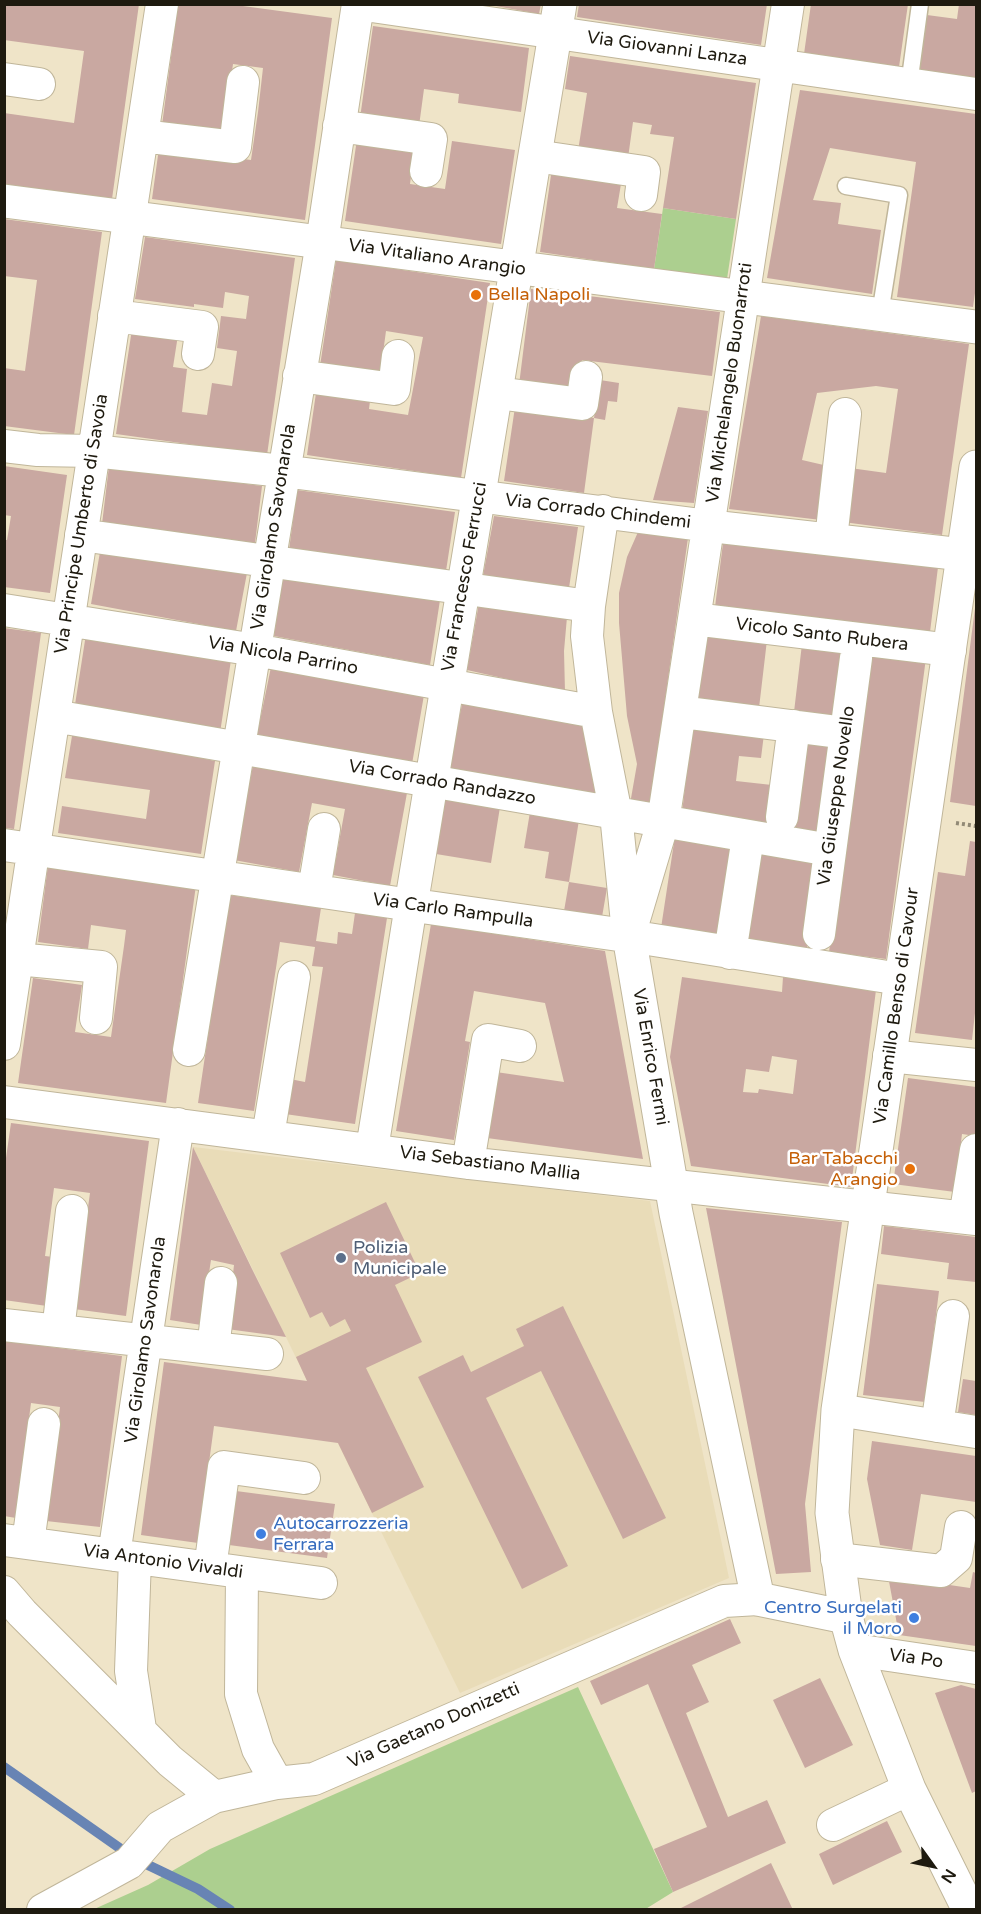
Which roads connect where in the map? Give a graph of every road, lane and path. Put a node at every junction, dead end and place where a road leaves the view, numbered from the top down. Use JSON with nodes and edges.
{"nodes":[{"id":1,"x":162,"y":4,"type":"edge"},
{"id":2,"x":358,"y":4,"type":"edge"},
{"id":3,"x":788,"y":4,"type":"edge"},
{"id":4,"x":920,"y":4,"type":"edge"},
{"id":5,"x":558,"y":19,"type":"edge"},
{"id":6,"x":778,"y":65,"type":"junction"},
{"id":7,"x":4,"y":79,"type":"edge"},
{"id":8,"x":243,"y":82,"type":"dead end"},
{"id":9,"x":39,"y":84,"type":"dead end"},
{"id":10,"x":909,"y":85,"type":"junction"},
{"id":11,"x":976,"y":94,"type":"edge"},
{"id":12,"x":339,"y":126,"type":"junction"},
{"id":13,"x":142,"y":136,"type":"junction"},
{"id":14,"x":535,"y":156,"type":"junction"},
{"id":15,"x":426,"y":171,"type":"dead end"},
{"id":16,"x":846,"y":186,"type":"dead end"},
{"id":17,"x":641,"y":195,"type":"dead end"},
{"id":18,"x":4,"y":201,"type":"edge"},
{"id":19,"x":130,"y":217,"type":"junction"},
{"id":20,"x":322,"y":242,"type":"junction"},
{"id":21,"x":517,"y":269,"type":"junction"},
{"id":22,"x":743,"y":297,"type":"junction"},
{"id":23,"x":880,"y":314,"type":"junction"},
{"id":24,"x":114,"y":316,"type":"junction"},
{"id":25,"x":976,"y":327,"type":"edge"},
{"id":26,"x":198,"y":354,"type":"dead end"},
{"id":27,"x":398,"y":356,"type":"dead end"},
{"id":28,"x":299,"y":376,"type":"junction"},
{"id":29,"x":586,"y":377,"type":"dead end"},
{"id":30,"x":497,"y":393,"type":"junction"},
{"id":31,"x":845,"y":414,"type":"dead end"},
{"id":32,"x":4,"y":446,"type":"edge"},
{"id":33,"x":93,"y":451,"type":"junction"},
{"id":34,"x":976,"y":467,"type":"edge"},
{"id":35,"x":283,"y":471,"type":"junction"},
{"id":36,"x":478,"y":497,"type":"junction"},
{"id":37,"x":603,"y":511,"type":"junction"},
{"id":38,"x":709,"y":526,"type":"junction"},
{"id":39,"x":81,"y":535,"type":"junction"},
{"id":40,"x":831,"y":539,"type":"junction"},
{"id":41,"x":970,"y":555,"type":"edge"},
{"id":42,"x":269,"y":562,"type":"junction"},
{"id":43,"x":464,"y":589,"type":"junction"},
{"id":44,"x":589,"y":606,"type":"junction"},
{"id":45,"x":4,"y":610,"type":"edge"},
{"id":46,"x":68,"y":619,"type":"junction"},
{"id":47,"x":694,"y":619,"type":"junction"},
{"id":48,"x":255,"y":650,"type":"junction"},
{"id":49,"x":950,"y":650,"type":"junction"},
{"id":50,"x":856,"y":658,"type":"dead end"},
{"id":51,"x":447,"y":687,"type":"junction"},
{"id":52,"x":596,"y":712,"type":"junction"},
{"id":53,"x":681,"y":712,"type":"junction"},
{"id":54,"x":54,"y":716,"type":"junction"},
{"id":55,"x":794,"y":726,"type":"junction"},
{"id":56,"x":846,"y":733,"type":"junction"},
{"id":57,"x":239,"y":747,"type":"junction"},
{"id":58,"x":430,"y":780,"type":"junction"},
{"id":59,"x":616,"y":814,"type":"junction"},
{"id":60,"x":782,"y":817,"type":"dead end"},
{"id":61,"x":663,"y":822,"type":"junction"},
{"id":62,"x":324,"y":829,"type":"dead end"},
{"id":63,"x":748,"y":837,"type":"junction"},
{"id":64,"x":19,"y":847,"type":"edge"},
{"id":65,"x":830,"y":850,"type":"junction"},
{"id":66,"x":218,"y":876,"type":"junction"},
{"id":67,"x":314,"y":890,"type":"junction"},
{"id":68,"x":411,"y":905,"type":"junction"},
{"id":69,"x":819,"y":934,"type":"dead end"},
{"id":70,"x":629,"y":936,"type":"junction"},
{"id":71,"x":730,"y":953,"type":"junction"},
{"id":72,"x":17,"y":959,"type":"junction"},
{"id":73,"x":294,"y":977,"type":"dead end"},
{"id":74,"x":900,"y":979,"type":"junction"},
{"id":75,"x":96,"y":1018,"type":"dead end"},
{"id":76,"x":4,"y":1044,"type":"edge"},
{"id":77,"x":520,"y":1046,"type":"dead end"},
{"id":78,"x":189,"y":1050,"type":"dead end"},
{"id":79,"x":889,"y":1056,"type":"junction"},
{"id":80,"x":976,"y":1065,"type":"edge"},
{"id":81,"x":4,"y":1102,"type":"edge"},
{"id":82,"x":178,"y":1124,"type":"junction"},
{"id":83,"x":268,"y":1136,"type":"junction"},
{"id":84,"x":372,"y":1149,"type":"junction"},
{"id":85,"x":976,"y":1150,"type":"edge"},
{"id":86,"x":468,"y":1163,"type":"junction"},
{"id":87,"x":672,"y":1185,"type":"junction"},
{"id":88,"x":868,"y":1206,"type":"junction"},
{"id":89,"x":72,"y":1211,"type":"dead end"},
{"id":90,"x":971,"y":1218,"type":"edge"},
{"id":91,"x":221,"y":1283,"type":"dead end"},
{"id":92,"x":954,"y":1316,"type":"dead end"},
{"id":93,"x":4,"y":1325,"type":"edge"},
{"id":94,"x":58,"y":1331,"type":"junction"},
{"id":95,"x":146,"y":1341,"type":"junction"},
{"id":96,"x":213,"y":1348,"type":"junction"},
{"id":97,"x":267,"y":1354,"type":"dead end"},
{"id":98,"x":838,"y":1410,"type":"junction"},
{"id":99,"x":44,"y":1425,"type":"dead end"},
{"id":100,"x":937,"y":1426,"type":"junction"},
{"id":101,"x":976,"y":1432,"type":"edge"},
{"id":102,"x":304,"y":1478,"type":"dead end"},
{"id":103,"x":961,"y":1527,"type":"dead end"},
{"id":104,"x":16,"y":1542,"type":"edge"},
{"id":105,"x":124,"y":1557,"type":"junction"},
{"id":106,"x":837,"y":1558,"type":"junction"},
{"id":107,"x":210,"y":1568,"type":"junction"},
{"id":108,"x":242,"y":1573,"type":"junction"},
{"id":109,"x":321,"y":1584,"type":"dead end"},
{"id":110,"x":4,"y":1592,"type":"edge"},
{"id":111,"x":758,"y":1599,"type":"junction"},
{"id":112,"x":846,"y":1617,"type":"junction"},
{"id":113,"x":855,"y":1650,"type":"junction"},
{"id":114,"x":976,"y":1668,"type":"edge"},
{"id":115,"x":140,"y":1729,"type":"junction"},
{"id":116,"x":278,"y":1783,"type":"junction"},
{"id":117,"x":909,"y":1789,"type":"junction"},
{"id":118,"x":214,"y":1797,"type":"junction"},
{"id":119,"x":833,"y":1825,"type":"dead end"},
{"id":120,"x":43,"y":1910,"type":"edge"},
{"id":121,"x":969,"y":1910,"type":"edge"}],
"edges":[{"from":1,"to":13,"type":"street","name":"Via Principe Umberto di Savoia"},
{"from":2,"to":5,"type":"street","name":"Via Giovanni Lanza"},
{"from":2,"to":12,"type":"street","name":"Via Girolamo Savonarola"},
{"from":3,"to":6,"type":"street","name":"Via Michelangelo Buonarroti"},
{"from":4,"to":10,"type":"lane"},
{"from":5,"to":6,"type":"street","name":"Via Giovanni Lanza"},
{"from":5,"to":14,"type":"street","name":"Via Francesco Ferrucci"},
{"from":6,"to":10,"type":"street","name":"Via Giovanni Lanza"},
{"from":6,"to":22,"type":"street","name":"Via Michelangelo Buonarroti"},
{"from":7,"to":9,"type":"street"},
{"from":8,"to":13,"type":"street"},
{"from":10,"to":11,"type":"street","name":"Via Giovanni Lanza"},
{"from":12,"to":15,"type":"street"},
{"from":12,"to":20,"type":"street","name":"Via Girolamo Savonarola"},
{"from":13,"to":19,"type":"street","name":"Via Principe Umberto di Savoia"},
{"from":14,"to":17,"type":"street"},
{"from":14,"to":21,"type":"street","name":"Via Francesco Ferrucci"},
{"from":16,"to":23,"type":"lane"},
{"from":18,"to":19,"type":"street","name":"Via Vitaliano Arangio"},
{"from":19,"to":20,"type":"street","name":"Via Vitaliano Arangio"},
{"from":19,"to":24,"type":"street","name":"Via Principe Umberto di Savoia"},
{"from":20,"to":21,"type":"street","name":"Via Vitaliano Arangio"},
{"from":20,"to":28,"type":"street","name":"Via Girolamo Savonarola"},
{"from":21,"to":22,"type":"street","name":"Via Vitaliano Arangio"},
{"from":21,"to":30,"type":"street","name":"Via Francesco Ferrucci"},
{"from":22,"to":23,"type":"street","name":"Via Vitaliano Arangio"},
{"from":22,"to":38,"type":"street","name":"Via Michelangelo Buonarroti"},
{"from":23,"to":25,"type":"street","name":"Via Vitaliano Arangio"},
{"from":24,"to":26,"type":"street"},
{"from":24,"to":33,"type":"street","name":"Via Principe Umberto di Savoia"},
{"from":27,"to":28,"type":"street"},
{"from":28,"to":35,"type":"street","name":"Via Girolamo Savonarola"},
{"from":29,"to":30,"type":"street"},
{"from":30,"to":36,"type":"street","name":"Via Francesco Ferrucci"},
{"from":31,"to":40,"type":"street"},
{"from":32,"to":33,"type":"street","name":"Via Corrado Chindemi"},
{"from":33,"to":35,"type":"street","name":"Via Corrado Chindemi"},
{"from":33,"to":39,"type":"street","name":"Via Principe Umberto di Savoia"},
{"from":34,"to":41,"type":"street","name":"Via Camillo Benso di Cavour"},
{"from":35,"to":36,"type":"street","name":"Via Corrado Chindemi"},
{"from":35,"to":42,"type":"street","name":"Via Girolamo Savonarola"},
{"from":36,"to":37,"type":"street","name":"Via Corrado Chindemi"},
{"from":36,"to":43,"type":"street","name":"Via Francesco Ferrucci"},
{"from":37,"to":38,"type":"street","name":"Via Corrado Chindemi"},
{"from":37,"to":44,"type":"street","name":"Via Enrico Fermi"},
{"from":38,"to":40,"type":"street","name":"Via Corrado Chindemi"},
{"from":38,"to":47,"type":"street","name":"Via Michelangelo Buonarroti"},
{"from":39,"to":42,"type":"street"},
{"from":39,"to":46,"type":"street","name":"Via Principe Umberto di Savoia"},
{"from":40,"to":41,"type":"street","name":"Via Corrado Chindemi"},
{"from":41,"to":49,"type":"street","name":"Via Camillo Benso di Cavour"},
{"from":42,"to":43,"type":"street"},
{"from":42,"to":48,"type":"street","name":"Via Girolamo Savonarola"},
{"from":43,"to":44,"type":"street"},
{"from":43,"to":51,"type":"street","name":"Via Francesco Ferrucci"},
{"from":44,"to":52,"type":"street","name":"Via Enrico Fermi"},
{"from":45,"to":46,"type":"street","name":"Via Nicola Parrino"},
{"from":46,"to":48,"type":"street","name":"Via Nicola Parrino"},
{"from":46,"to":54,"type":"street","name":"Via Principe Umberto di Savoia"},
{"from":47,"to":49,"type":"street","name":"Vicolo Santo Rubera"},
{"from":47,"to":53,"type":"street","name":"Via Michelangelo Buonarroti"},
{"from":48,"to":51,"type":"street","name":"Via Nicola Parrino"},
{"from":48,"to":57,"type":"street","name":"Via Girolamo Savonarola"},
{"from":49,"to":74,"type":"street","name":"Via Camillo Benso di Cavour"},
{"from":50,"to":56,"type":"street","name":"Via Giuseppe Novello"},
{"from":51,"to":52,"type":"street","name":"Via Nicola Parrino"},
{"from":51,"to":58,"type":"street","name":"Via Francesco Ferrucci"},
{"from":52,"to":59,"type":"street","name":"Via Enrico Fermi"},
{"from":53,"to":55,"type":"street"},
{"from":53,"to":61,"type":"street","name":"Via Michelangelo Buonarroti"},
{"from":54,"to":57,"type":"street","name":"Via Corrado Randazzo"},
{"from":54,"to":64,"type":"street","name":"Via Principe Umberto di Savoia"},
{"from":55,"to":56,"type":"street"},
{"from":55,"to":60,"type":"street"},
{"from":56,"to":65,"type":"street","name":"Via Giuseppe Novello"},
{"from":57,"to":58,"type":"street","name":"Via Corrado Randazzo"},
{"from":57,"to":66,"type":"street","name":"Via Girolamo Savonarola"},
{"from":58,"to":59,"type":"street","name":"Via Corrado Randazzo"},
{"from":58,"to":68,"type":"street","name":"Via Francesco Ferrucci"},
{"from":59,"to":61,"type":"street","name":"Via Corrado Randazzo"},
{"from":59,"to":70,"type":"street","name":"Via Enrico Fermi"},
{"from":61,"to":63,"type":"street","name":"Via Corrado Randazzo"},
{"from":61,"to":70,"type":"street","name":"Via Michelangelo Buonarroti"},
{"from":62,"to":67,"type":"street"},
{"from":63,"to":65,"type":"street","name":"Via Corrado Randazzo"},
{"from":63,"to":71,"type":"street"},
{"from":64,"to":66,"type":"street","name":"Via Carlo Rampulla"},
{"from":64,"to":72,"type":"street","name":"Via Principe Umberto di Savoia"},
{"from":65,"to":69,"type":"street","name":"Via Giuseppe Novello"},
{"from":66,"to":67,"type":"street","name":"Via Carlo Rampulla"},
{"from":66,"to":78,"type":"street","name":"Via Girolamo Savonarola"},
{"from":67,"to":68,"type":"street","name":"Via Carlo Rampulla"},
{"from":68,"to":70,"type":"street","name":"Via Carlo Rampulla"},
{"from":68,"to":84,"type":"street","name":"Via Francesco Ferrucci"},
{"from":70,"to":71,"type":"street","name":"Via Carlo Rampulla"},
{"from":70,"to":87,"type":"street","name":"Via Enrico Fermi"},
{"from":71,"to":74,"type":"street","name":"Via Carlo Rampulla"},
{"from":72,"to":75,"type":"street"},
{"from":72,"to":76,"type":"street","name":"Via Principe Umberto di Savoia"},
{"from":73,"to":83,"type":"street"},
{"from":74,"to":79,"type":"street","name":"Via Camillo Benso di Cavour"},
{"from":77,"to":86,"type":"street"},
{"from":79,"to":80,"type":"street"},
{"from":79,"to":88,"type":"street","name":"Via Camillo Benso di Cavour"},
{"from":81,"to":82,"type":"street","name":"Via Sebastiano Mallia"},
{"from":82,"to":83,"type":"street","name":"Via Sebastiano Mallia"},
{"from":82,"to":95,"type":"street","name":"Via Girolamo Savonarola"},
{"from":83,"to":84,"type":"street","name":"Via Sebastiano Mallia"},
{"from":84,"to":86,"type":"street","name":"Via Sebastiano Mallia"},
{"from":85,"to":90,"type":"street"},
{"from":86,"to":87,"type":"street","name":"Via Sebastiano Mallia"},
{"from":87,"to":88,"type":"street","name":"Via Sebastiano Mallia"},
{"from":87,"to":111,"type":"street","name":"Via Enrico Fermi"},
{"from":88,"to":90,"type":"street","name":"Via Sebastiano Mallia"},
{"from":88,"to":98,"type":"street","name":"Via Camillo Benso di Cavour"},
{"from":89,"to":94,"type":"street"},
{"from":91,"to":96,"type":"street"},
{"from":92,"to":100,"type":"street"},
{"from":93,"to":94,"type":"street"},
{"from":94,"to":95,"type":"street"},
{"from":95,"to":96,"type":"street"},
{"from":95,"to":105,"type":"street","name":"Via Girolamo Savonarola"},
{"from":96,"to":97,"type":"street"},
{"from":98,"to":100,"type":"street"},
{"from":98,"to":106,"type":"street","name":"Via Camillo Benso di Cavour"},
{"from":99,"to":104,"type":"street"},
{"from":100,"to":101,"type":"street"},
{"from":102,"to":107,"type":"street"},
{"from":103,"to":106,"type":"street"},
{"from":104,"to":105,"type":"street","name":"Via Antonio Vivaldi"},
{"from":105,"to":107,"type":"street","name":"Via Antonio Vivaldi"},
{"from":105,"to":115,"type":"street","name":"Via Girolamo Savonarola"},
{"from":106,"to":112,"type":"street","name":"Via Camillo Benso di Cavour"},
{"from":107,"to":108,"type":"street","name":"Via Antonio Vivaldi"},
{"from":108,"to":109,"type":"street","name":"Via Antonio Vivaldi"},
{"from":108,"to":116,"type":"street"},
{"from":110,"to":115,"type":"street"},
{"from":111,"to":112,"type":"street","name":"Via Gaetano Donizetti"},
{"from":111,"to":116,"type":"street","name":"Via Gaetano Donizetti"},
{"from":112,"to":113,"type":"street","name":"Via Camillo Benso di Cavour"},
{"from":113,"to":114,"type":"street","name":"Via Po"},
{"from":113,"to":117,"type":"street","name":"Via Camillo Benso di Cavour"},
{"from":115,"to":118,"type":"street"},
{"from":116,"to":118,"type":"street","name":"Via Gaetano Donizetti"},
{"from":117,"to":119,"type":"street"},
{"from":117,"to":121,"type":"street","name":"Via Camillo Benso di Cavour"},
{"from":118,"to":120,"type":"street","name":"Via Gaetano Donizetti"}]}
